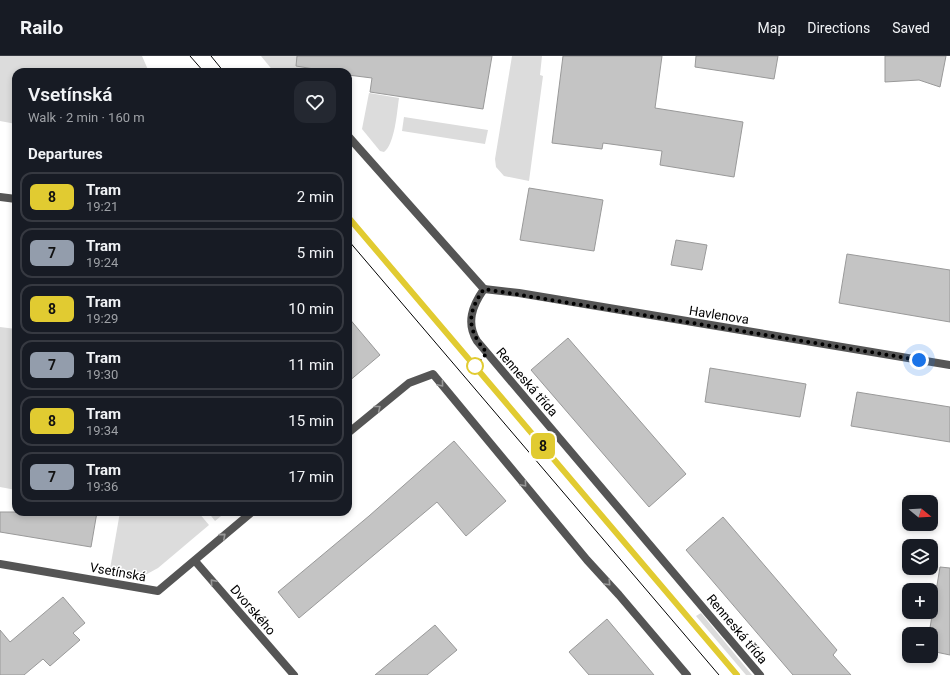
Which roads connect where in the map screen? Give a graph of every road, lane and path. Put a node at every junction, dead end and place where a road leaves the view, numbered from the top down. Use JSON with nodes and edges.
{"nodes":[{"id":1,"x":352,"y":140,"type":"edge"},
{"id":2,"x":0,"y":197,"type":"edge"},
{"id":3,"x":12,"y":198,"type":"edge"},
{"id":4,"x":484,"y":289,"type":"junction"},
{"id":5,"x":950,"y":365,"type":"edge"},
{"id":6,"x":352,"y":430,"type":"edge"},
{"id":7,"x":247,"y":516,"type":"edge"},
{"id":8,"x":195,"y":560,"type":"junction"},
{"id":9,"x":0,"y":564,"type":"edge"},
{"id":10,"x":294,"y":675,"type":"edge"},
{"id":11,"x":687,"y":675,"type":"edge"},
{"id":12,"x":760,"y":675,"type":"edge"}],
"edges":[{"from":1,"to":4,"type":"street"},
{"from":2,"to":3,"type":"street"},
{"from":4,"to":5,"type":"street","name":"Havlenova"},
{"from":4,"to":12,"type":"street","name":"Renneská třída"},
{"from":6,"to":11,"type":"street","one_way":true},
{"from":8,"to":7,"type":"street","name":"Vsetínská","one_way":true},
{"from":8,"to":9,"type":"street","name":"Vsetínská"},
{"from":10,"to":8,"type":"street","name":"Dvorského","one_way":true}]}
